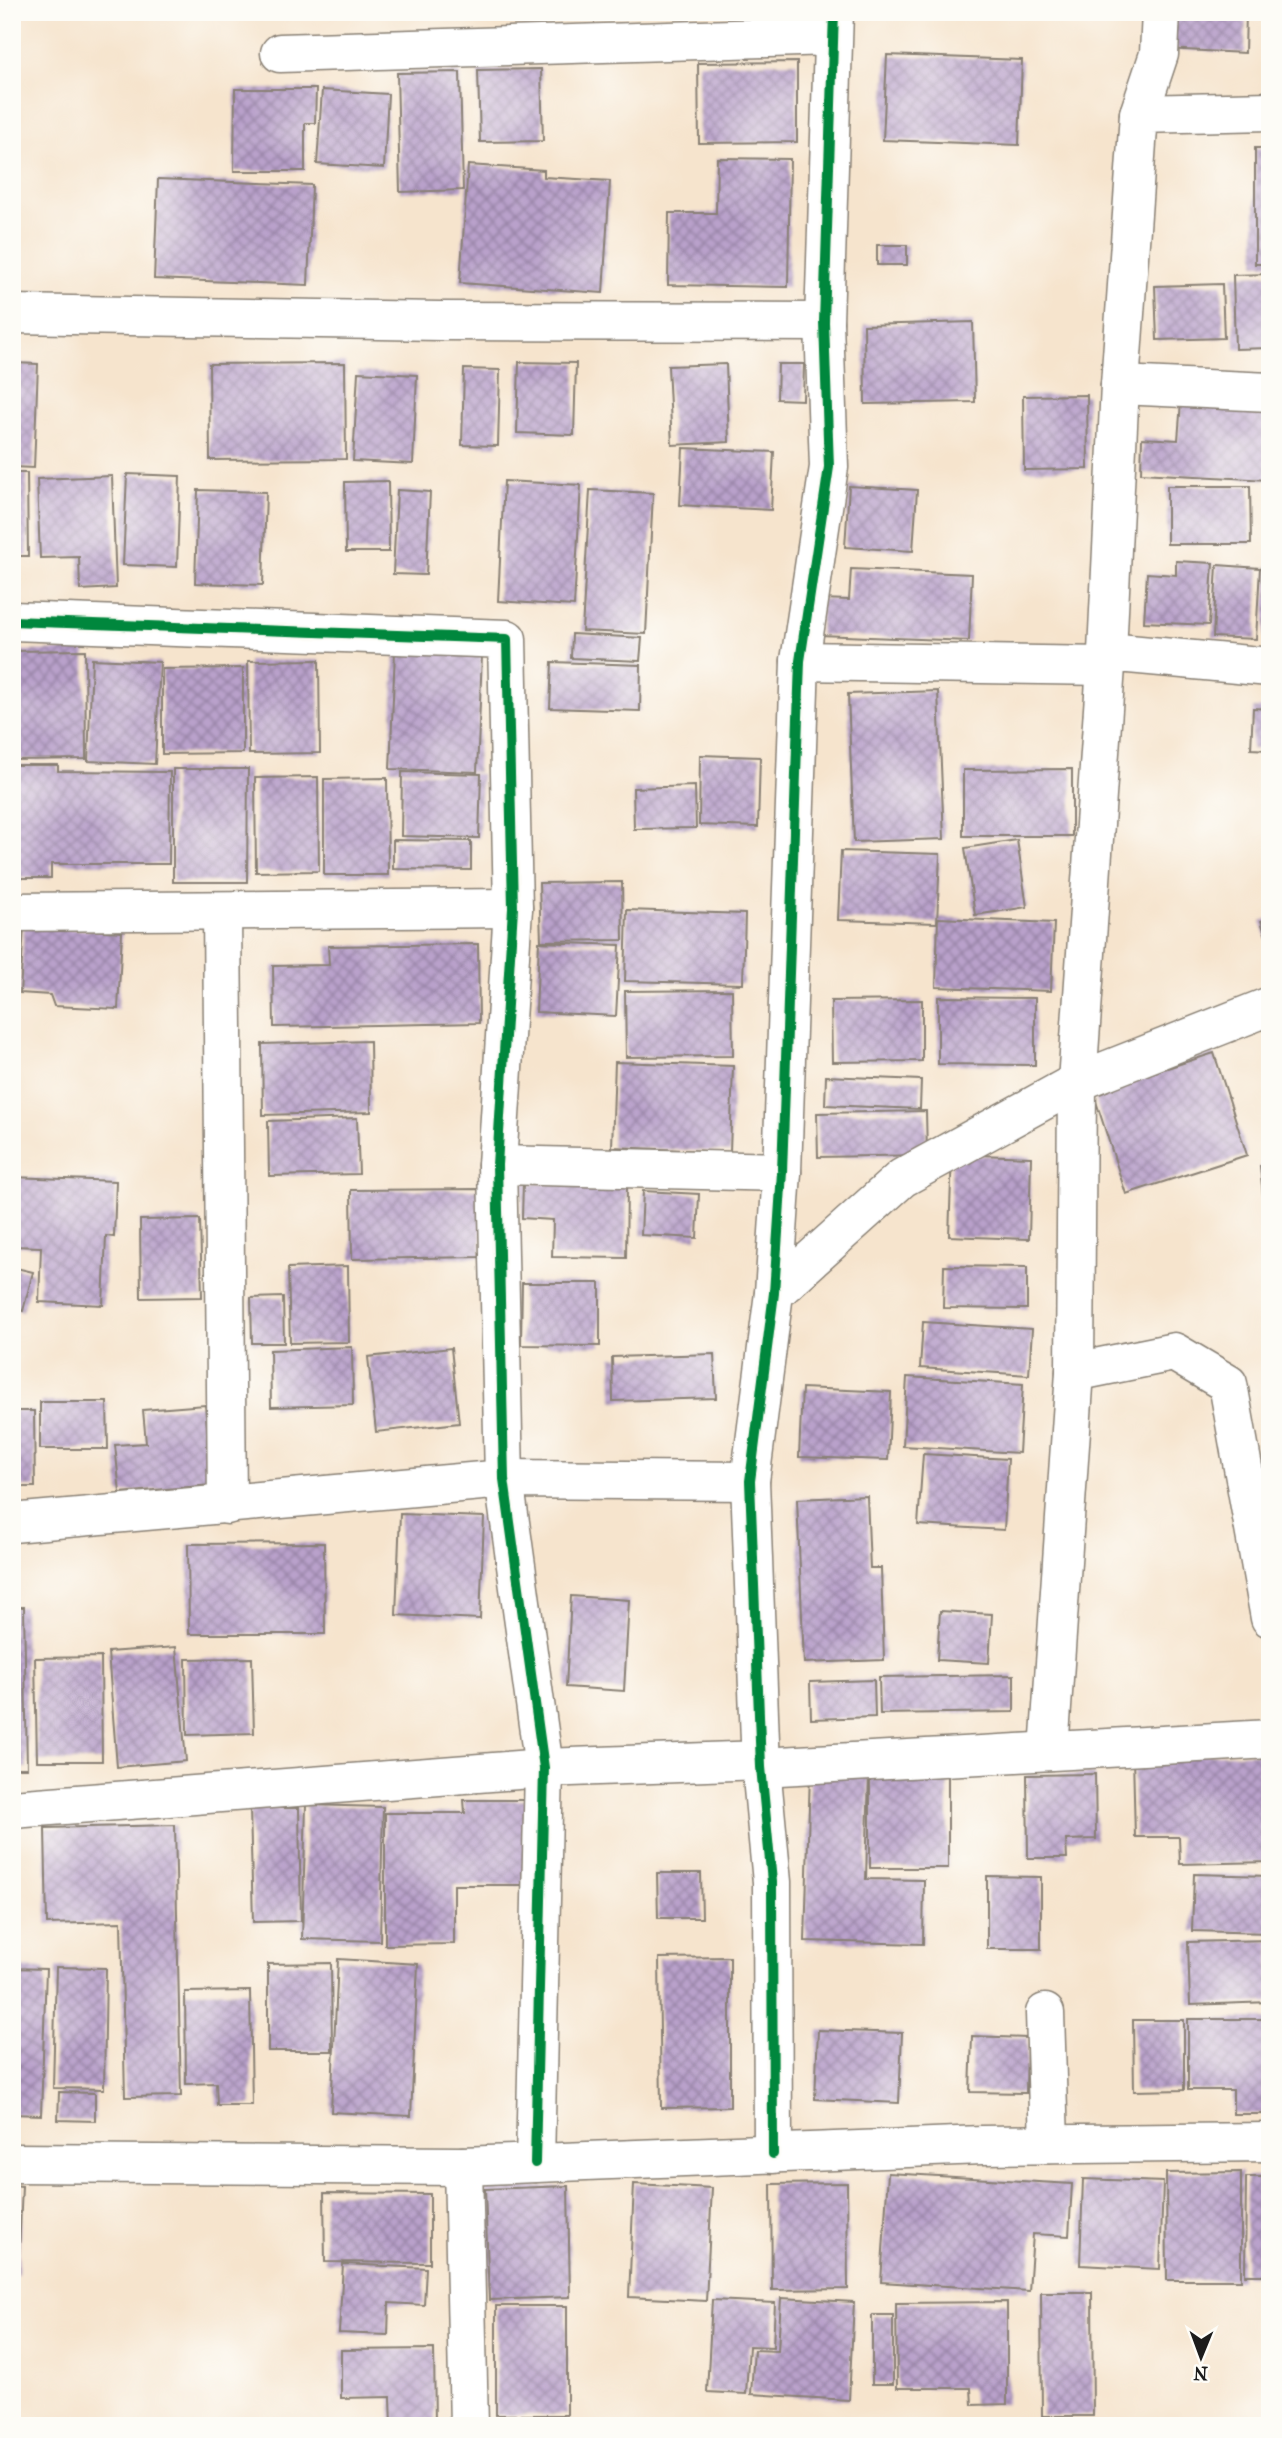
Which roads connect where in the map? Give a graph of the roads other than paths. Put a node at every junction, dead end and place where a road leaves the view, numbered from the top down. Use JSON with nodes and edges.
{"nodes":[{"id":1,"x":1161,"y":12,"type":"edge"},
{"id":2,"x":832,"y":24,"type":"edge"},
{"id":3,"x":280,"y":53,"type":"dead end"},
{"id":4,"x":1270,"y":111,"type":"edge"},
{"id":5,"x":1139,"y":114,"type":"junction"},
{"id":6,"x":12,"y":314,"type":"edge"},
{"id":7,"x":824,"y":322,"type":"junction"},
{"id":8,"x":1120,"y":385,"type":"junction"},
{"id":9,"x":1270,"y":393,"type":"edge"},
{"id":10,"x":12,"y":621,"type":"edge"},
{"id":11,"x":1107,"y":659,"type":"junction"},
{"id":12,"x":800,"y":661,"type":"junction"},
{"id":13,"x":1270,"y":667,"type":"edge"},
{"id":14,"x":513,"y":908,"type":"junction"},
{"id":15,"x":12,"y":912,"type":"edge"},
{"id":16,"x":222,"y":912,"type":"junction"},
{"id":17,"x":1270,"y":1006,"type":"edge"},
{"id":18,"x":1077,"y":1082,"type":"junction"},
{"id":19,"x":497,"y":1165,"type":"junction"},
{"id":20,"x":782,"y":1172,"type":"junction"},
{"id":21,"x":774,"y":1293,"type":"junction"},
{"id":22,"x":1075,"y":1372,"type":"junction"},
{"id":23,"x":504,"y":1479,"type":"junction"},
{"id":24,"x":750,"y":1481,"type":"junction"},
{"id":25,"x":226,"y":1505,"type":"junction"},
{"id":26,"x":12,"y":1523,"type":"edge"},
{"id":27,"x":1270,"y":1618,"type":"edge"},
{"id":28,"x":1270,"y":1739,"type":"edge"},
{"id":29,"x":1048,"y":1751,"type":"junction"},
{"id":30,"x":761,"y":1763,"type":"junction"},
{"id":31,"x":544,"y":1768,"type":"junction"},
{"id":32,"x":12,"y":1809,"type":"edge"},
{"id":33,"x":1045,"y":2012,"type":"dead end"},
{"id":34,"x":1270,"y":2142,"type":"edge"},
{"id":35,"x":1049,"y":2144,"type":"junction"},
{"id":36,"x":773,"y":2154,"type":"junction"},
{"id":37,"x":12,"y":2163,"type":"edge"},
{"id":38,"x":535,"y":2163,"type":"junction"},
{"id":39,"x":463,"y":2166,"type":"junction"},
{"id":40,"x":469,"y":2426,"type":"edge"}],
"edges":[{"from":1,"to":5,"type":"street"},
{"from":2,"to":3,"type":"street"},
{"from":2,"to":7,"type":"street"},
{"from":4,"to":5,"type":"street"},
{"from":5,"to":8,"type":"street"},
{"from":6,"to":7,"type":"street"},
{"from":7,"to":12,"type":"street"},
{"from":8,"to":9,"type":"street"},
{"from":8,"to":11,"type":"street"},
{"from":10,"to":14,"type":"street"},
{"from":11,"to":12,"type":"street"},
{"from":11,"to":13,"type":"street"},
{"from":11,"to":18,"type":"street"},
{"from":12,"to":20,"type":"street"},
{"from":14,"to":16,"type":"street"},
{"from":14,"to":19,"type":"street"},
{"from":15,"to":16,"type":"street"},
{"from":16,"to":25,"type":"street"},
{"from":17,"to":18,"type":"street"},
{"from":18,"to":21,"type":"street"},
{"from":18,"to":22,"type":"street"},
{"from":19,"to":20,"type":"street"},
{"from":19,"to":23,"type":"street"},
{"from":20,"to":21,"type":"street"},
{"from":21,"to":24,"type":"street"},
{"from":22,"to":27,"type":"street"},
{"from":22,"to":29,"type":"street"},
{"from":23,"to":24,"type":"street"},
{"from":23,"to":25,"type":"street"},
{"from":23,"to":31,"type":"street"},
{"from":24,"to":30,"type":"street"},
{"from":25,"to":26,"type":"street"},
{"from":28,"to":29,"type":"street"},
{"from":29,"to":30,"type":"street"},
{"from":30,"to":31,"type":"street"},
{"from":30,"to":36,"type":"street"},
{"from":31,"to":32,"type":"street"},
{"from":31,"to":38,"type":"street"},
{"from":33,"to":35,"type":"street"},
{"from":34,"to":35,"type":"street"},
{"from":35,"to":36,"type":"street"},
{"from":36,"to":38,"type":"street"},
{"from":37,"to":39,"type":"street"},
{"from":38,"to":39,"type":"street"},
{"from":39,"to":40,"type":"street"}]}
